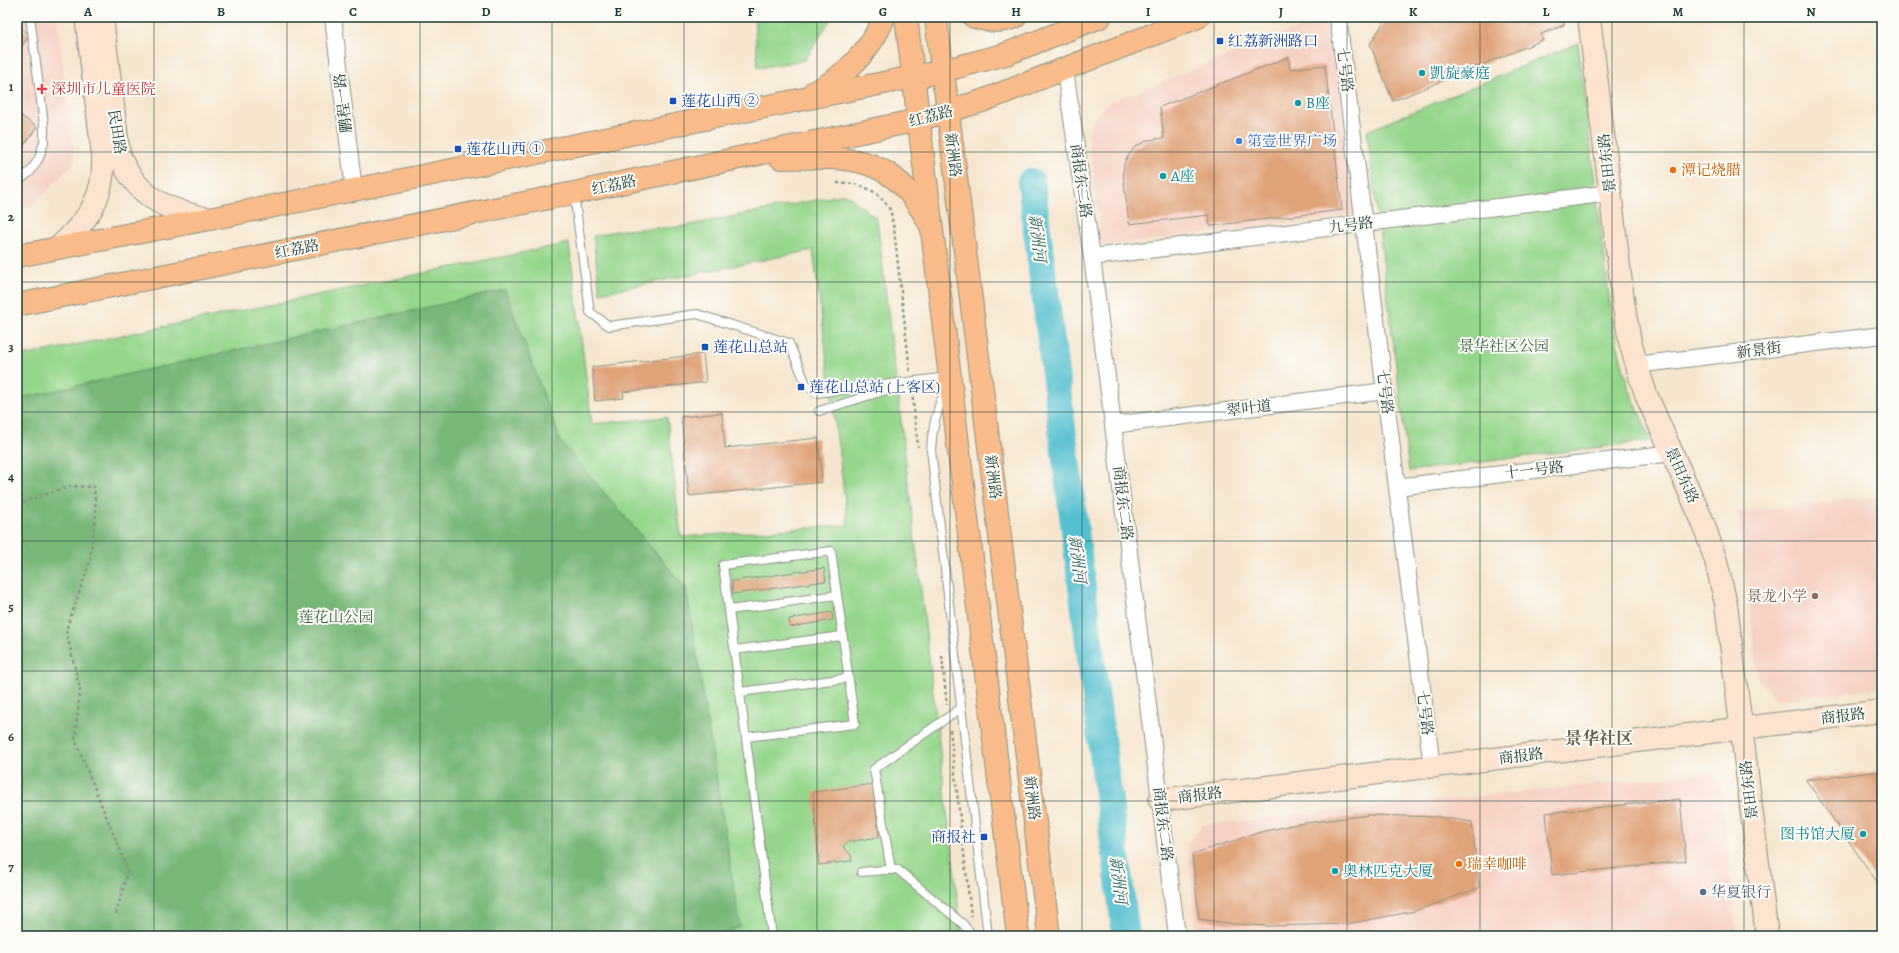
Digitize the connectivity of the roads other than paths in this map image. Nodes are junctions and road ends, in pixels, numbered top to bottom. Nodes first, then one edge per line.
1 (30, 17) edge
2 (86, 17) edge
3 (102, 17) edge
4 (333, 17) edge
5 (884, 17) edge
6 (906, 17) edge
7 (936, 17) edge
8 (974, 17) edge
9 (1015, 17) edge
10 (1100, 17) edge
11 (1198, 17) edge
12 (1338, 17) edge
13 (1589, 17) edge
14 (1065, 70) junction
15 (943, 71) junction
16 (913, 77) junction
17 (798, 100) junction
18 (948, 112) junction
19 (918, 120) junction
20 (738, 160) junction
21 (17, 182) edge
22 (354, 190) junction
23 (574, 193) junction
24 (1610, 193) junction
25 (209, 219) junction
26 (1364, 223) junction
27 (932, 227) junction
28 (59, 248) junction
29 (17, 256) edge
30 (1092, 257) junction
31 (17, 305) edge
32 (1882, 335) edge
33 (1636, 365) junction
34 (950, 377) junction
35 (911, 382) junction
36 (1385, 391) junction
37 (819, 411) dead end
38 (1113, 425) junction
39 (1672, 453) junction
40 (1397, 487) junction
41 (837, 595) junction
42 (729, 610) junction
43 (842, 636) junction
44 (734, 650) junction
45 (848, 678) junction
46 (740, 692) junction
47 (961, 708) junction
48 (1882, 711) edge
49 (1742, 729) junction
50 (746, 737) junction
51 (1432, 767) junction
52 (1160, 800) junction
53 (891, 870) junction
54 (861, 872) dead end
55 (772, 936) edge
56 (973, 936) edge
57 (988, 936) edge
58 (1018, 936) edge
59 (1050, 936) edge
60 (1177, 936) edge
61 (1767, 936) edge

1 - 21 lane
2 - 28 street, 民田路
3 - 25 street, 民田路
4 - 22 street, 鹏程一路
5 - 17 main road
6 - 16 main road, 新洲路
7 - 15 main road, 新洲路
8 - 9 main road
10 - 15 main road
11 - 14 main road, 红荔路
12 - 26 street, 七号路
13 - 24 street, 景田东路
14 - 18 main road, 红荔路
14 - 30 street, 商报东二路
15 - 16 main road
15 - 18 main road, 新洲路
16 - 17 main road
16 - 19 main road, 新洲路
17 - 22 main road
18 - 19 main road, 红荔路
18 - 59 main road, 新洲路
19 - 20 main road, 红荔路
19 - 27 main road, 新洲路
20 - 23 main road, 红荔路
20 - 27 main road
22 - 25 main road
23 - 31 main road, 红荔路
23 - 35 lane
24 - 26 street, 九号路
24 - 33 street, 景田东路
25 - 28 main road
26 - 30 street, 九号路
26 - 36 street, 七号路
27 - 34 main road, 新洲路
28 - 29 main road
30 - 38 street, 商报东二路
32 - 33 street, 新景街
33 - 39 street, 景田东路
34 - 35 lane
34 - 47 lane
34 - 58 main road, 新洲路
35 - 37 lane
36 - 38 street, 翠叶道
36 - 40 street, 七号路
38 - 52 street, 商报东二路
39 - 40 street, 十一号路
39 - 49 street, 景田东路
40 - 51 street, 七号路
41 - 42 lane
41 - 42 lane
41 - 43 lane
42 - 44 lane
43 - 44 lane
43 - 45 lane
44 - 46 lane
45 - 46 lane
45 - 50 lane
46 - 50 lane
47 - 53 lane
47 - 57 lane
48 - 49 street, 商报路
49 - 51 street, 商报路
49 - 61 street, 景田东路
50 - 55 lane
51 - 52 street, 商报路
52 - 60 street, 商报东二路
53 - 54 lane
53 - 56 lane

